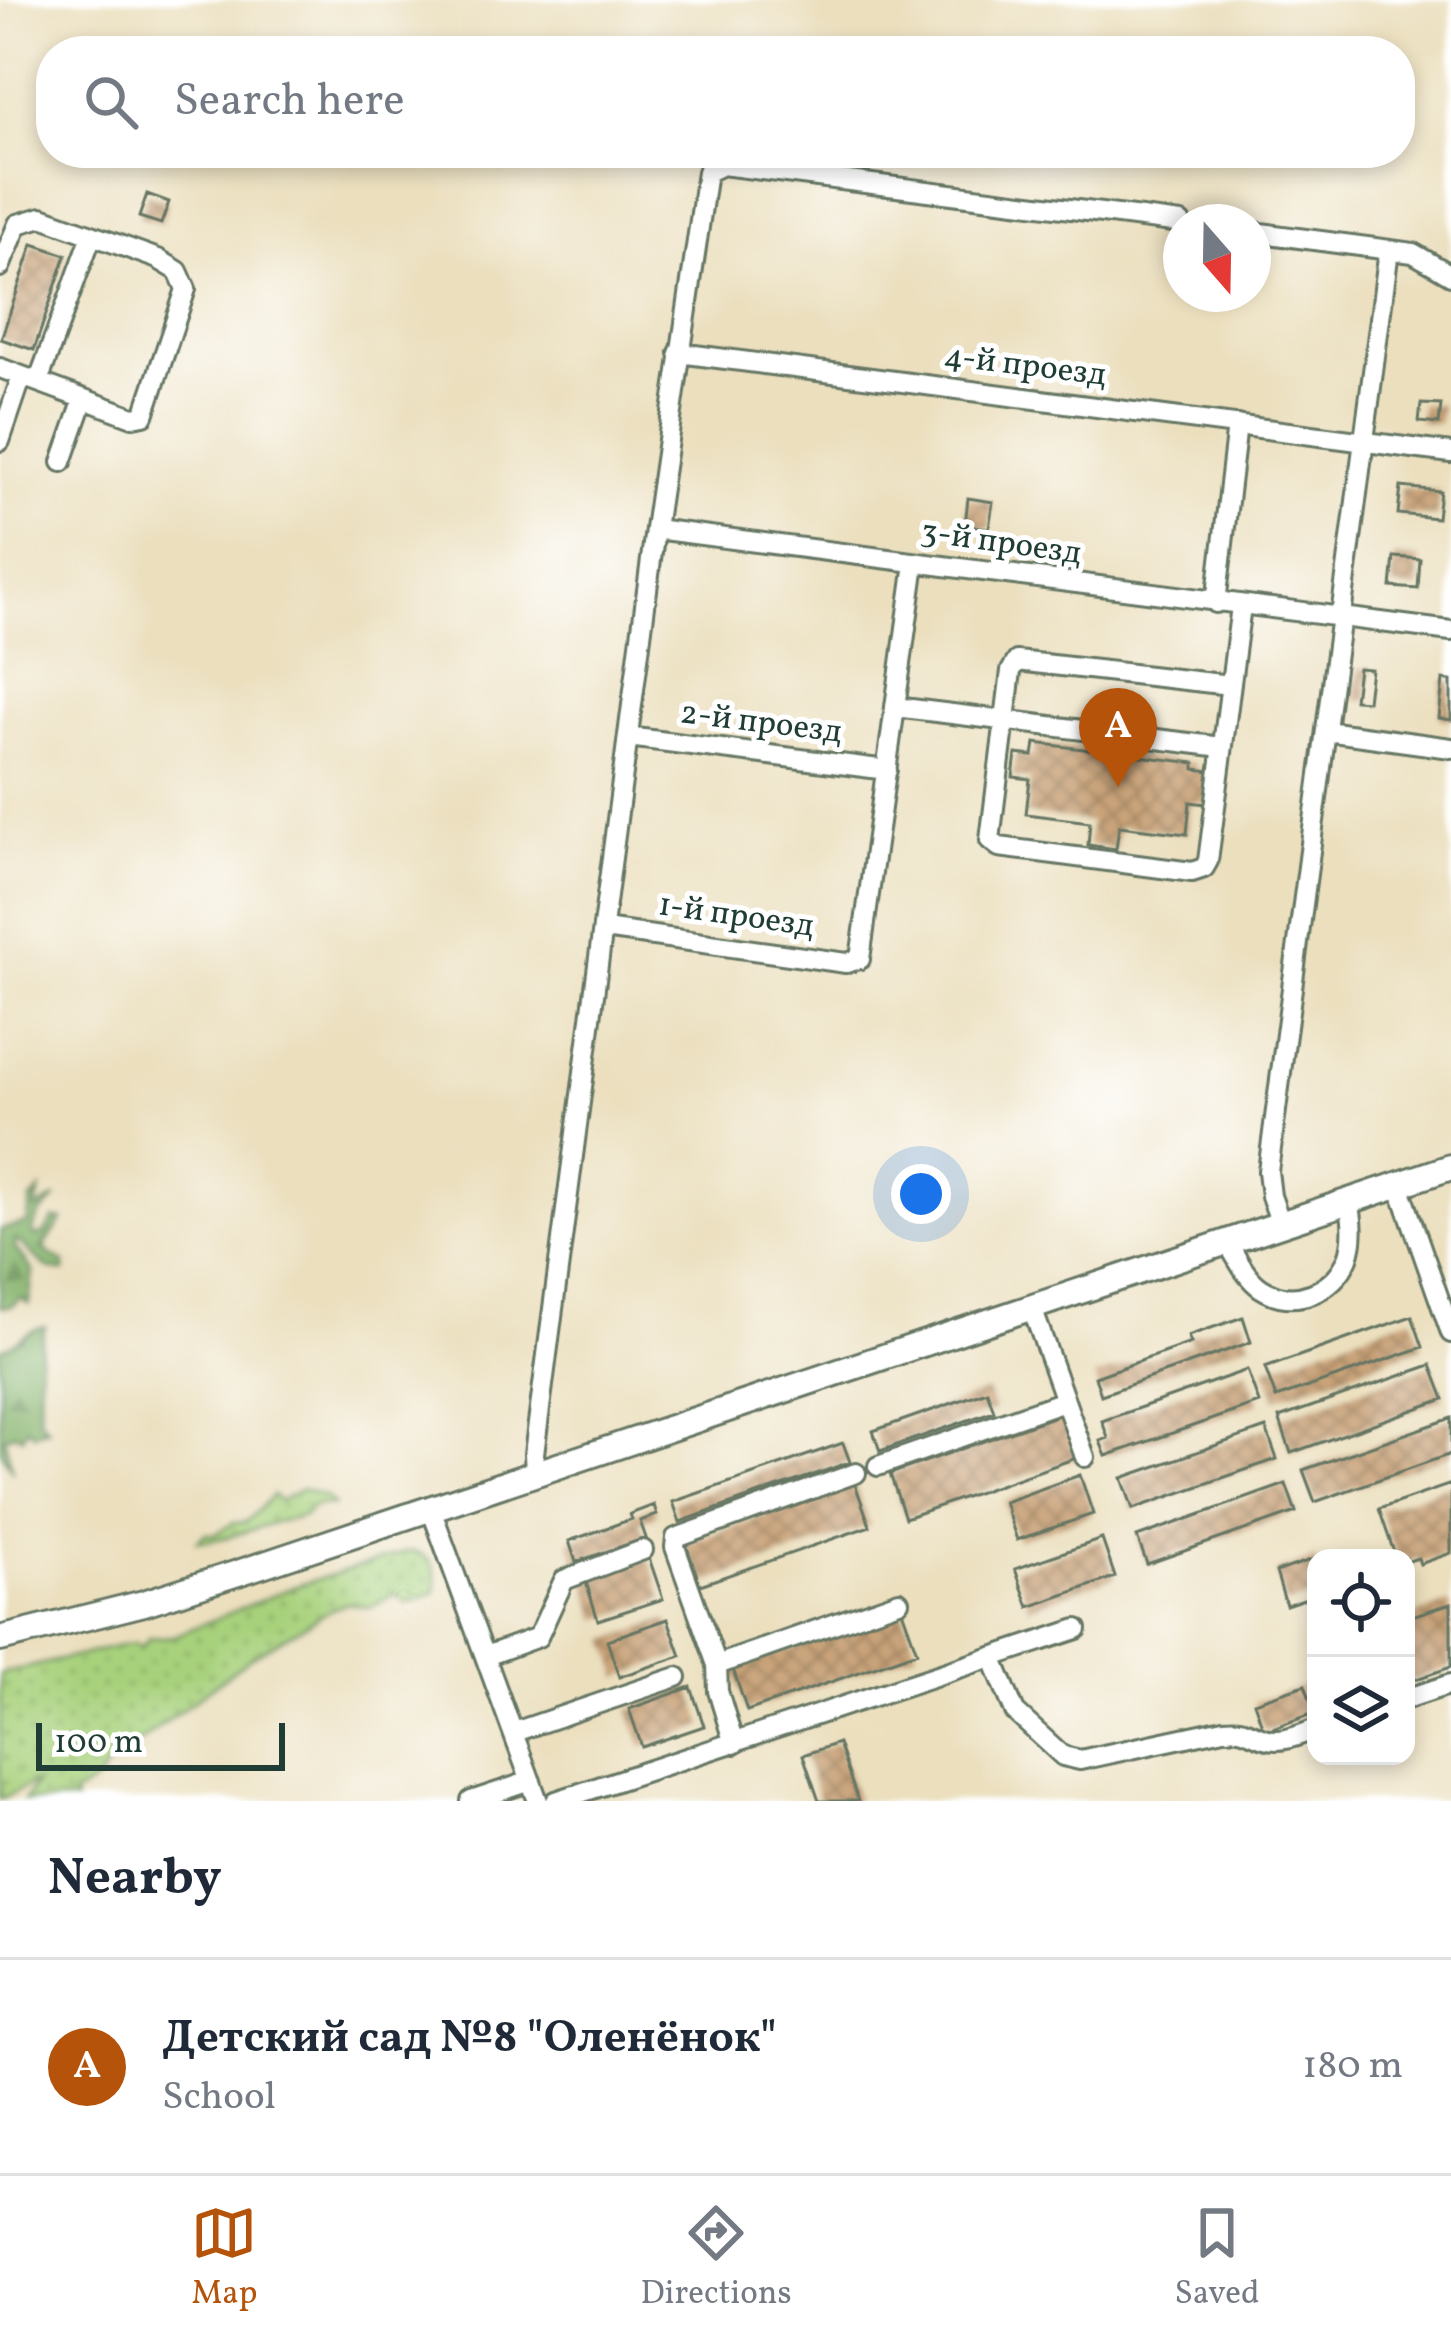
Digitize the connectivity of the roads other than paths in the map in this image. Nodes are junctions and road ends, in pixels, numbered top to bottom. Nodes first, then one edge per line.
1 (712, 168) edge
2 (730, 168) edge
3 (1163, 221) edge
4 (1271, 234) edge
5 (92, 235) junction
6 (1389, 250) junction
7 (0, 267) edge
8 (1451, 275) edge
9 (679, 353) junction
10 (0, 368) edge
11 (30, 379) junction
12 (84, 399) junction
13 (1237, 425) junction
14 (0, 442) edge
15 (1363, 442) junction
16 (1451, 453) edge
17 (62, 462) dead end
18 (655, 529) junction
19 (915, 563) junction
20 (1216, 603) junction
21 (1240, 605) junction
22 (1340, 619) junction
23 (1451, 631) edge
24 (1230, 685) junction
25 (896, 706) junction
26 (1004, 720) junction
27 (1326, 731) junction
28 (628, 737) junction
29 (1222, 747) junction
30 (1451, 748) edge
31 (887, 770) junction
32 (604, 929) junction
33 (1451, 1168) edge
34 (1399, 1185) junction
35 (1349, 1201) junction
36 (1281, 1224) junction
37 (1227, 1243) junction
38 (1032, 1308) junction
39 (1451, 1333) edge
40 (1064, 1401) junction
41 (1085, 1457) dead end
42 (878, 1466) dead end
43 (856, 1473) dead end
44 (535, 1474) junction
45 (431, 1509) junction
46 (644, 1550) dead end
47 (899, 1600) dead end
48 (1076, 1629) dead end
49 (0, 1639) edge
50 (486, 1656) junction
51 (992, 1657) junction
52 (717, 1665) junction
53 (676, 1677) dead end
54 (1451, 1684) edge
55 (1415, 1697) edge
56 (514, 1732) junction
57 (1307, 1733) edge
58 (734, 1744) junction
59 (531, 1781) junction
60 (471, 1801) edge
61 (538, 1801) edge
62 (556, 1801) edge

1 - 9 street
2 - 3 street
4 - 6 street
5 - 7 street
5 - 11 street
5 - 12 street
6 - 8 street
6 - 15 street
9 - 13 street, 4-й проезд
9 - 18 street
10 - 11 street
11 - 12 street
11 - 14 street
12 - 17 street
13 - 15 street, 4-й проезд
13 - 20 street
15 - 16 street, 4-й проезд
15 - 22 street
18 - 19 street, 3-й проезд
18 - 28 street
19 - 20 street, 3-й проезд
19 - 25 street
20 - 21 street, 3-й проезд
21 - 22 street, 3-й проезд
21 - 24 street
22 - 23 street, 3-й проезд
22 - 27 street
24 - 26 street
24 - 29 street
25 - 26 street
25 - 31 street
26 - 29 street
26 - 29 street
27 - 30 street
27 - 36 street
28 - 31 street, 2-й проезд
28 - 32 street
31 - 32 street, 1-й проезд
32 - 44 street
33 - 34 main road
34 - 35 main road
34 - 39 street
35 - 36 main road
35 - 37 street
36 - 37 main road
37 - 38 main road
38 - 40 street
38 - 44 main road
40 - 41 street
40 - 42 street
43 - 52 street
44 - 45 main road
45 - 49 main road
45 - 50 street
46 - 50 street
47 - 52 street
48 - 51 street
50 - 56 street
51 - 57 street
51 - 58 street
52 - 58 street
53 - 56 street
54 - 55 street
56 - 59 street
58 - 62 street
59 - 60 street
59 - 61 street

